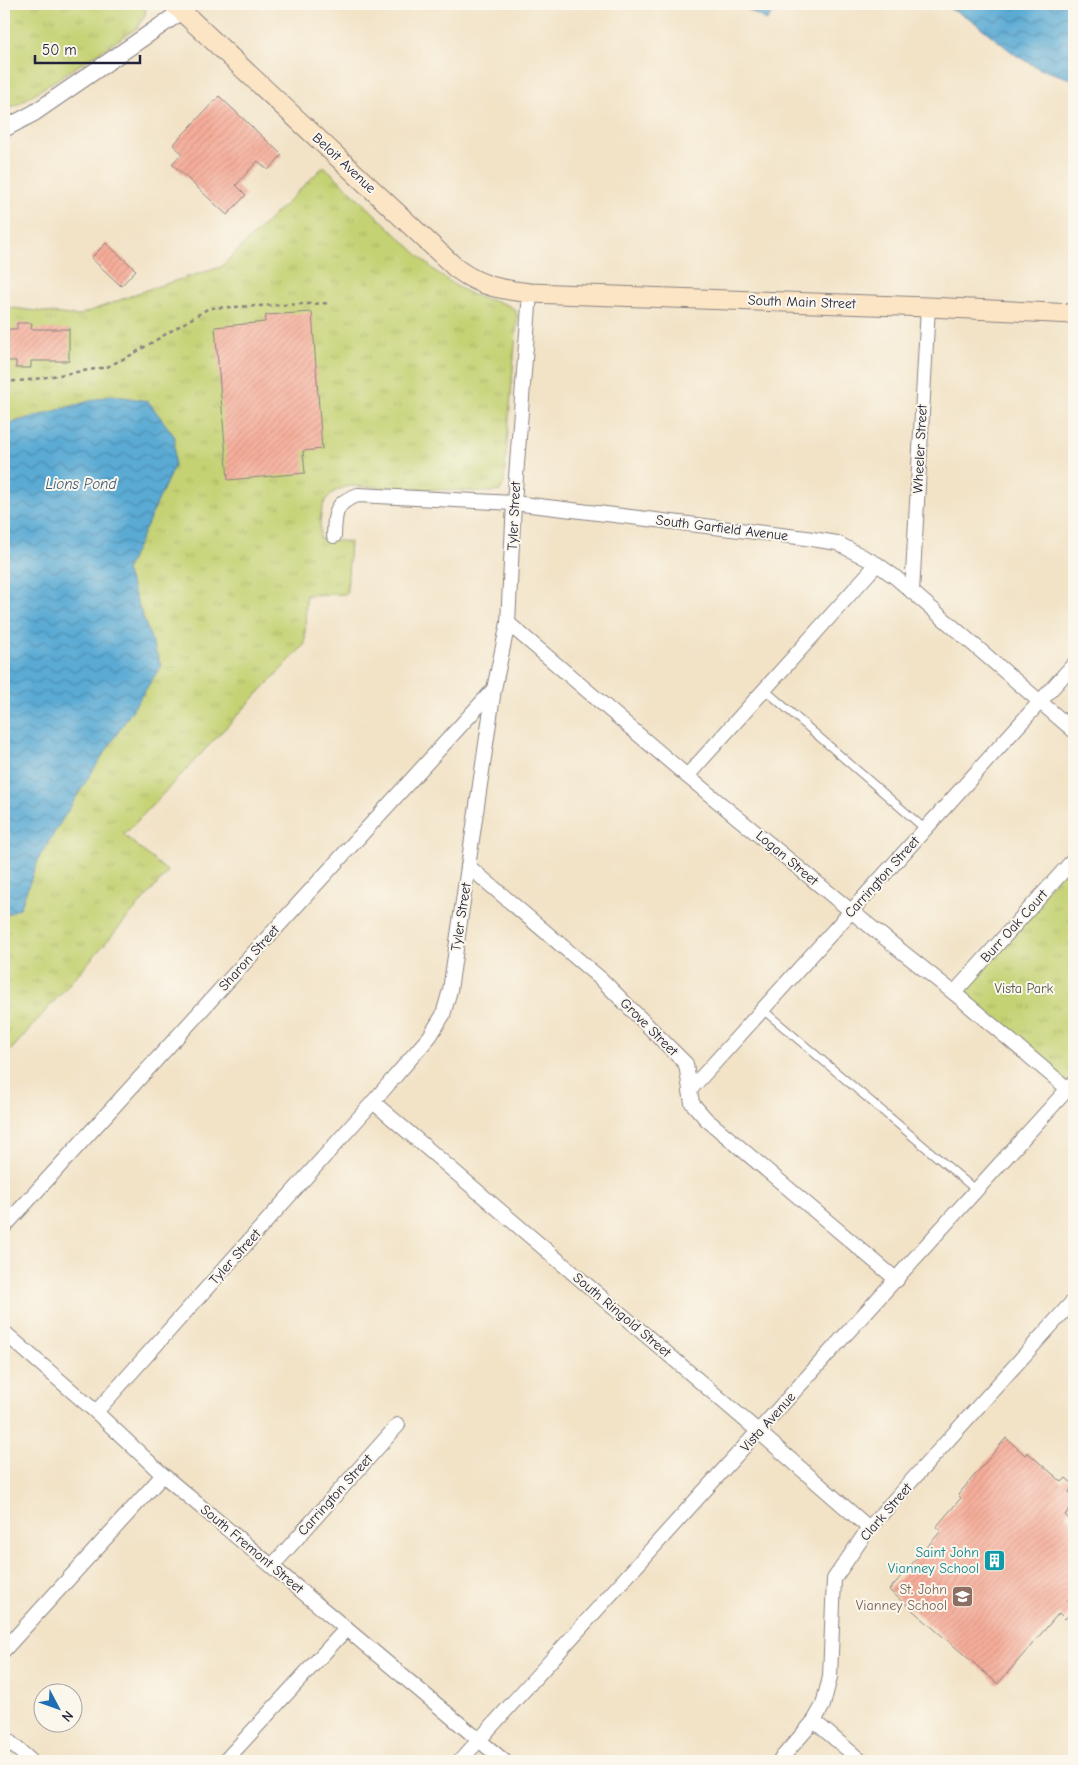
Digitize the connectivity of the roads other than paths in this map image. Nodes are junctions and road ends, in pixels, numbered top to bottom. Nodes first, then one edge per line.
1 (178, 8) edge
2 (4, 129) edge
3 (530, 293) junction
4 (928, 307) junction
5 (1074, 314) edge
6 (514, 503) junction
7 (334, 536) dead end
8 (877, 564) junction
9 (912, 592) junction
10 (508, 623) junction
11 (1074, 664) edge
12 (494, 689) junction
13 (764, 689) junction
14 (1041, 702) junction
15 (1074, 731) edge
16 (687, 776) junction
17 (925, 829) junction
18 (1074, 859) edge
19 (468, 866) junction
20 (851, 911) junction
21 (954, 993) junction
22 (762, 1009) junction
23 (1071, 1086) edge
24 (690, 1090) junction
25 (373, 1102) junction
26 (976, 1191) junction
27 (4, 1227) edge
28 (897, 1280) junction
29 (1074, 1300) edge
30 (4, 1332) edge
31 (96, 1412) junction
32 (398, 1425) dead end
33 (759, 1432) junction
34 (163, 1475) junction
35 (870, 1528) junction
36 (273, 1566) junction
37 (346, 1629) junction
38 (4, 1650) edge
39 (814, 1721) junction
40 (4, 1737) edge
41 (480, 1740) junction
42 (31, 1761) edge
43 (225, 1761) edge
44 (460, 1761) edge
45 (504, 1761) edge
46 (779, 1761) edge
47 (861, 1761) edge

1 - 2 street
1 - 3 main road, Beloit Avenue
3 - 4 main road, South Main Street
3 - 6 street, Tyler Street
4 - 5 main road, South Main Street
4 - 9 street, Wheeler Street
6 - 7 street, South Garfield Avenue
6 - 8 street, South Garfield Avenue
6 - 10 street, Tyler Street
8 - 9 street, South Garfield Avenue
8 - 13 street
9 - 14 street, South Garfield Avenue
10 - 12 street, Tyler Street
10 - 16 street, Logan Street
11 - 14 street, Carrington Street
12 - 19 street, Tyler Street
12 - 27 street, Sharon Street
13 - 16 street
13 - 17 lane
14 - 15 street, South Garfield Avenue
14 - 17 street, Carrington Street
16 - 20 street, Logan Street
17 - 20 street, Carrington Street
18 - 21 street, Burr Oak Court
19 - 24 street, Grove Street
19 - 25 street, Tyler Street
20 - 21 street, Logan Street
20 - 22 street, Carrington Street
21 - 23 street, Logan Street
22 - 24 street, Carrington Street
22 - 26 lane
23 - 26 street, Vista Avenue
24 - 28 street, Grove Street
25 - 31 street, Tyler Street
25 - 33 street, South Ringold Street
26 - 28 street, Vista Avenue
28 - 33 street, Vista Avenue
29 - 35 street, Clark Street
30 - 31 street, South Fremont Street
31 - 34 street, South Fremont Street
32 - 36 street, Carrington Street
33 - 35 street, South Ringold Street
33 - 41 street, Vista Avenue
34 - 36 street, South Fremont Street
34 - 38 street
35 - 39 street, Clark Street
36 - 37 street, South Fremont Street
37 - 41 street, South Fremont Street
37 - 43 street
39 - 46 street, Clark Street
39 - 47 street
40 - 42 street
41 - 44 street, Vista Avenue
41 - 45 street, South Fremont Street

